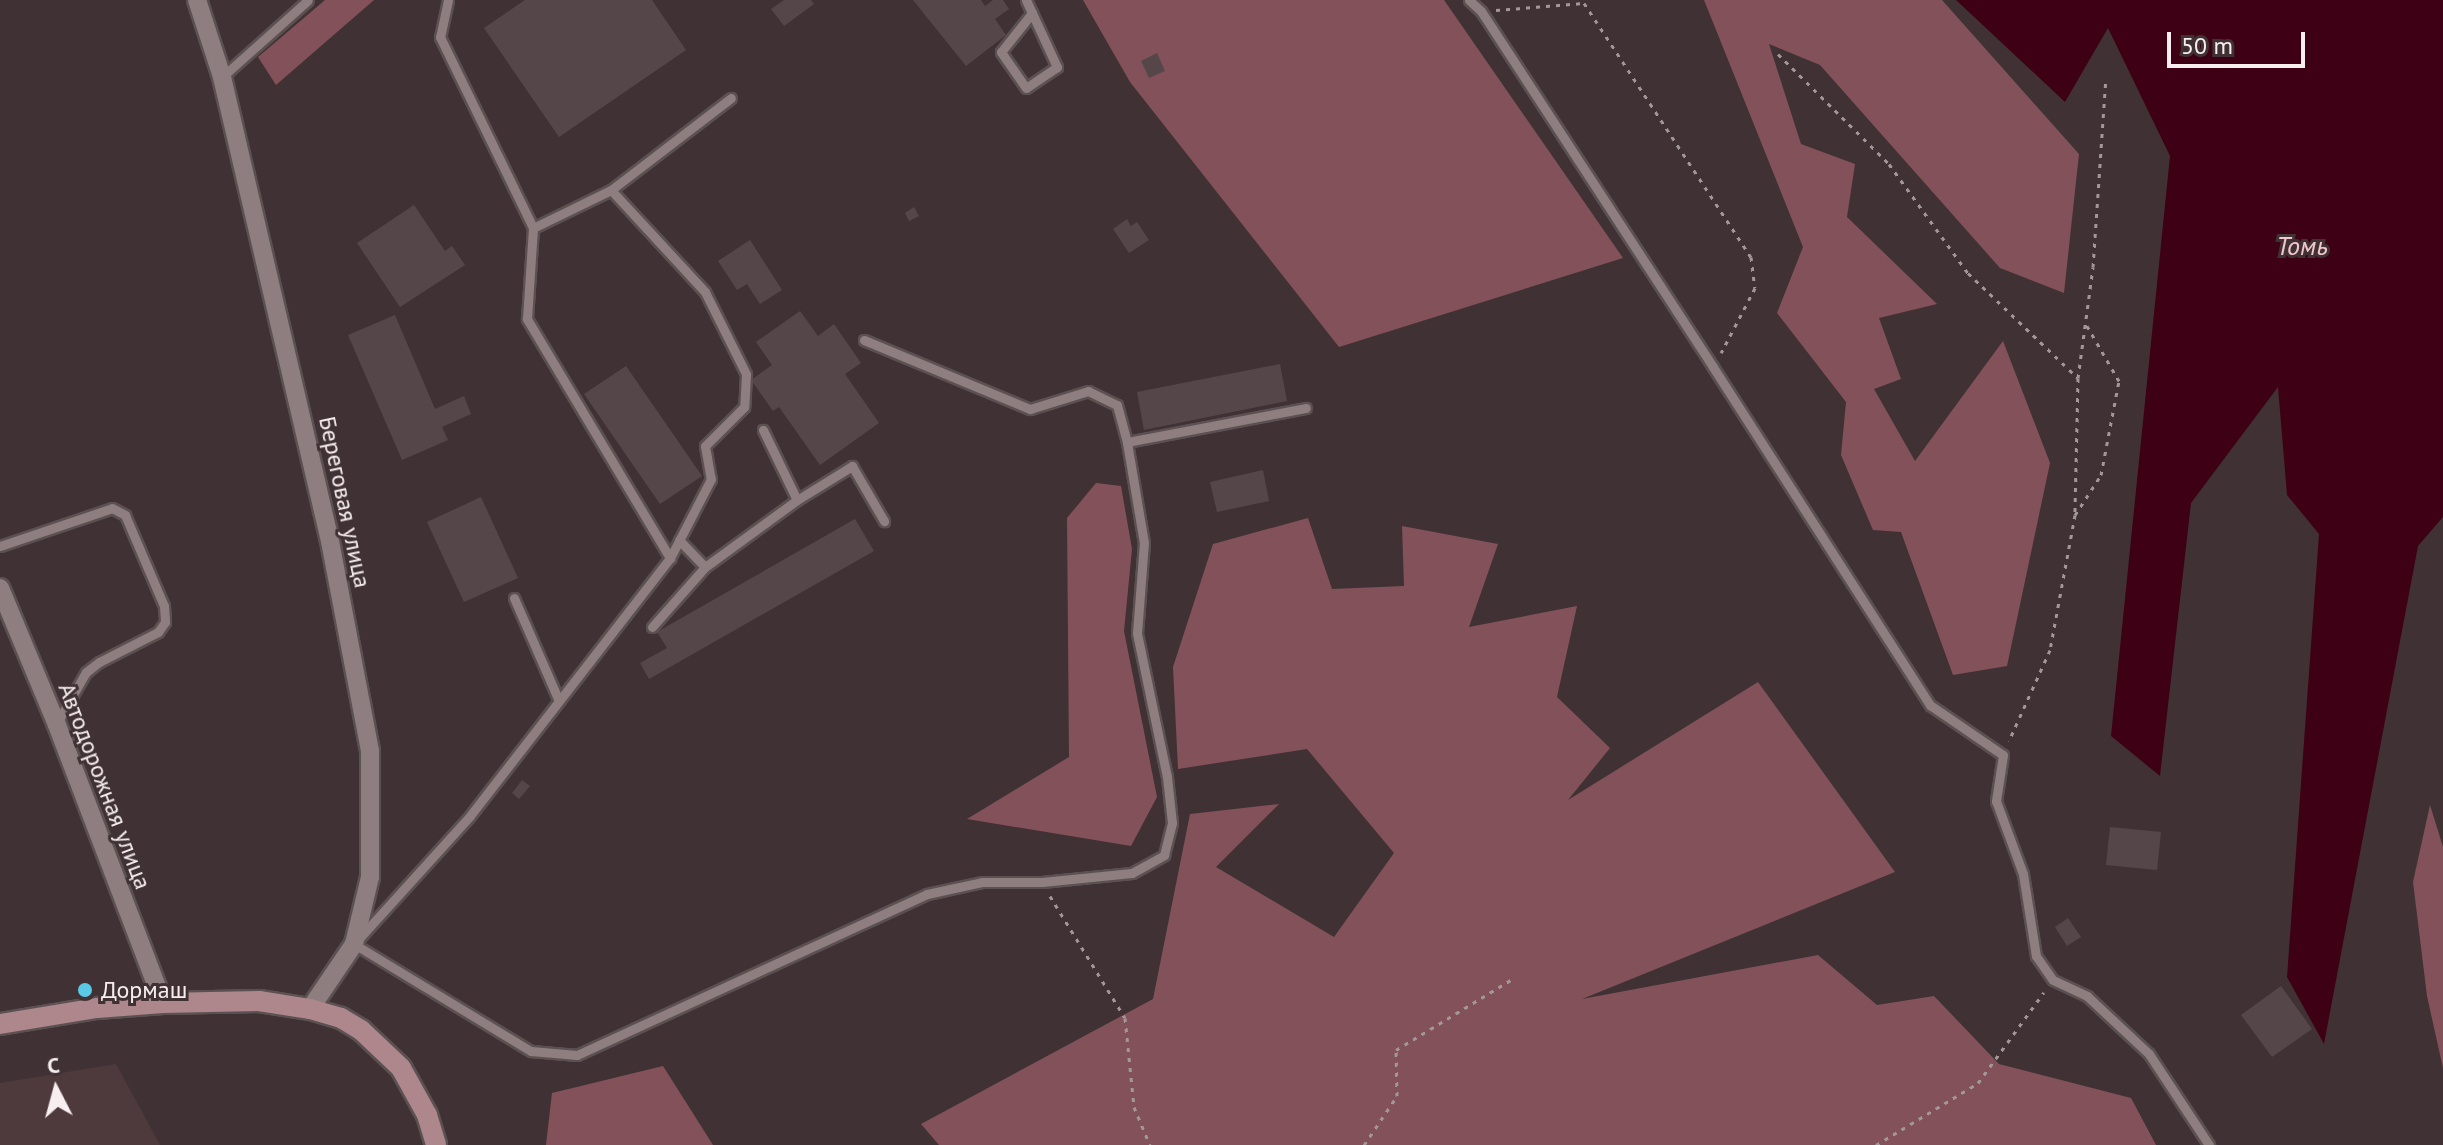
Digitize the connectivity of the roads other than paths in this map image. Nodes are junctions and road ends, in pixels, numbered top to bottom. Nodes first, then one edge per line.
1 (197, 0) edge
2 (308, 0) edge
3 (448, 0) edge
4 (1026, 0) edge
5 (1469, 0) edge
6 (1032, 13) junction
7 (222, 77) junction
8 (731, 98) dead end
9 (611, 190) junction
10 (533, 228) junction
11 (864, 340) dead end
12 (1306, 408) dead end
13 (763, 430) dead end
14 (1127, 442) junction
15 (797, 500) junction
16 (884, 521) dead end
17 (679, 540) junction
18 (0, 546) edge
19 (670, 558) junction
20 (705, 567) junction
21 (0, 588) edge
22 (514, 598) dead end
23 (652, 627) dead end
24 (559, 701) junction
25 (57, 725) junction
26 (354, 944) junction
27 (163, 1003) junction
28 (310, 1009) junction
29 (0, 1024) edge
30 (436, 1145) edge
31 (2209, 1145) edge

1 - 7 street, Береговая улица
2 - 7 lane
3 - 10 lane
4 - 6 lane
5 - 31 lane
6 - 6 lane
7 - 26 street, Береговая улица
8 - 9 lane
9 - 10 lane
9 - 17 lane
10 - 19 lane
11 - 14 lane
12 - 14 lane
13 - 15 lane
14 - 26 lane
15 - 16 lane
15 - 20 lane
17 - 19 lane
17 - 20 lane
18 - 25 lane
19 - 24 lane
20 - 23 lane
21 - 25 street, Автодорожная улица
22 - 24 lane
24 - 26 lane
25 - 27 street, Автодорожная улица
26 - 28 street, Береговая улица
27 - 28 main road
27 - 29 main road
28 - 30 main road

